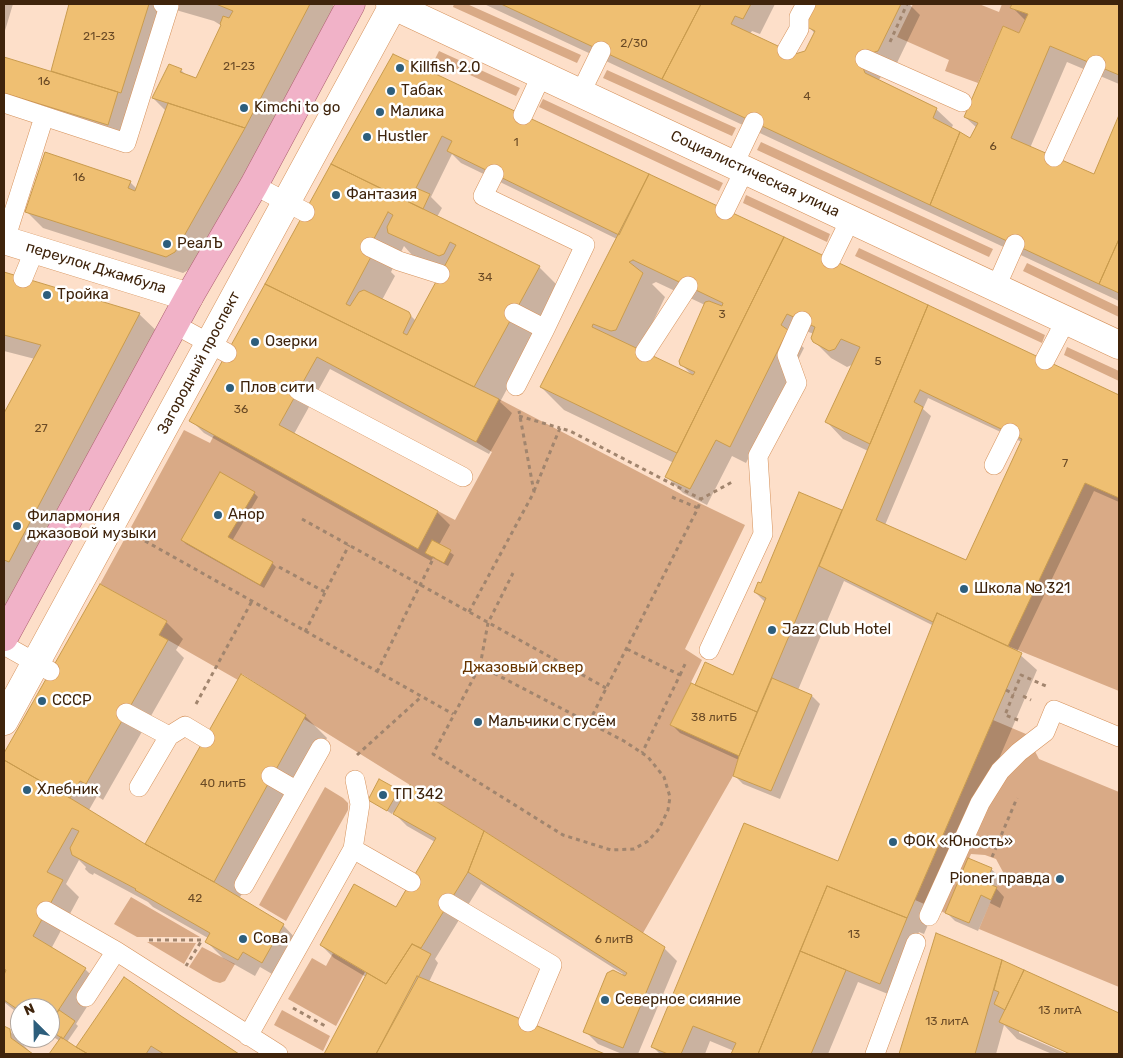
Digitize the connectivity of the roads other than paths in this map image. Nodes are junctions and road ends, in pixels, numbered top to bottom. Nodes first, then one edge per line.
1 (163, 4) edge
2 (351, 4) edge
3 (392, 4) edge
4 (806, 4) edge
5 (787, 50) dead end
6 (601, 51) dead end
7 (872, 62) road end
8 (1096, 65) dead end
9 (542, 74) junction
10 (581, 92) junction
11 (962, 102) dead end
12 (4, 103) edge
13 (522, 115) dead end
14 (44, 117) junction
15 (754, 122) dead end
16 (1054, 157) dead end
17 (740, 167) junction
18 (494, 174) dead end
19 (254, 185) junction
20 (296, 207) junction
21 (726, 210) dead end
22 (851, 218) junction
23 (4, 240) edge
24 (1015, 244) dead end
25 (370, 247) dead end
26 (35, 249) junction
27 (831, 259) dead end
28 (440, 274) dead end
29 (23, 278) dead end
30 (688, 286) dead end
31 (996, 287) junction
32 (188, 297) junction
33 (514, 313) dead end
34 (1066, 320) junction
35 (802, 321) dead end
36 (174, 324) junction
37 (544, 329) junction
38 (1119, 345) edge
39 (218, 348) junction
40 (645, 352) dead end
41 (1045, 360) dead end
42 (516, 386) dead end
43 (298, 390) dead end
44 (1010, 432) dead end
45 (994, 465) dead end
46 (463, 477) dead end
47 (4, 637) edge
48 (4, 645) edge
49 (709, 650) dead end
50 (43, 667) junction
51 (126, 713) dead end
52 (4, 721) edge
53 (169, 736) junction
54 (1119, 737) edge
55 (205, 738) dead end
56 (322, 748) dead end
57 (271, 776) dead end
58 (355, 780) dead end
59 (139, 787) dead end
60 (297, 791) junction
61 (353, 849) junction
62 (411, 882) dead end
63 (244, 885) dead end
64 (448, 903) dead end
65 (46, 911) dead end
66 (930, 916) dead end
67 (916, 943) dead end
68 (116, 951) junction
69 (86, 997) dead end
70 (528, 1022) dead end
71 (248, 1036) junction
72 (278, 1054) edge
73 (875, 1054) edge

1 - 14 lane
2 - 19 main road
3 - 9 street, Социалистическая улица
3 - 20 street, Загородный проспект
4 - 5 lane
6 - 10 lane
7 - 11 lane
8 - 16 lane
9 - 10 street, Социалистическая улица
9 - 13 lane
10 - 17 street, Социалистическая улица
12 - 14 lane
14 - 23 lane
15 - 17 lane
17 - 21 lane
17 - 22 street, Социалистическая улица
18 - 37 lane
19 - 20 lane
19 - 32 main road
20 - 39 street, Загородный проспект
22 - 27 lane
22 - 31 street, Социалистическая улица
23 - 26 street, переулок Джамбула
24 - 31 lane
25 - 28 lane
26 - 29 lane
26 - 32 street, переулок Джамбула
30 - 40 lane
31 - 34 street, Социалистическая улица
32 - 36 main road
33 - 37 lane
34 - 38 street, Социалистическая улица
34 - 41 lane
35 - 49 lane
36 - 39 lane
36 - 47 main road
37 - 42 lane
39 - 50 street, Загородный проспект
43 - 46 lane
44 - 45 lane
48 - 50 lane
50 - 52 street, Загородный проспект
51 - 53 lane
53 - 55 lane
53 - 59 lane
54 - 66 lane
56 - 60 lane
57 - 60 lane
58 - 61 lane
60 - 63 lane
61 - 62 lane
61 - 71 lane
64 - 70 lane
65 - 68 lane
67 - 73 lane
68 - 69 lane
68 - 71 lane
71 - 72 lane

